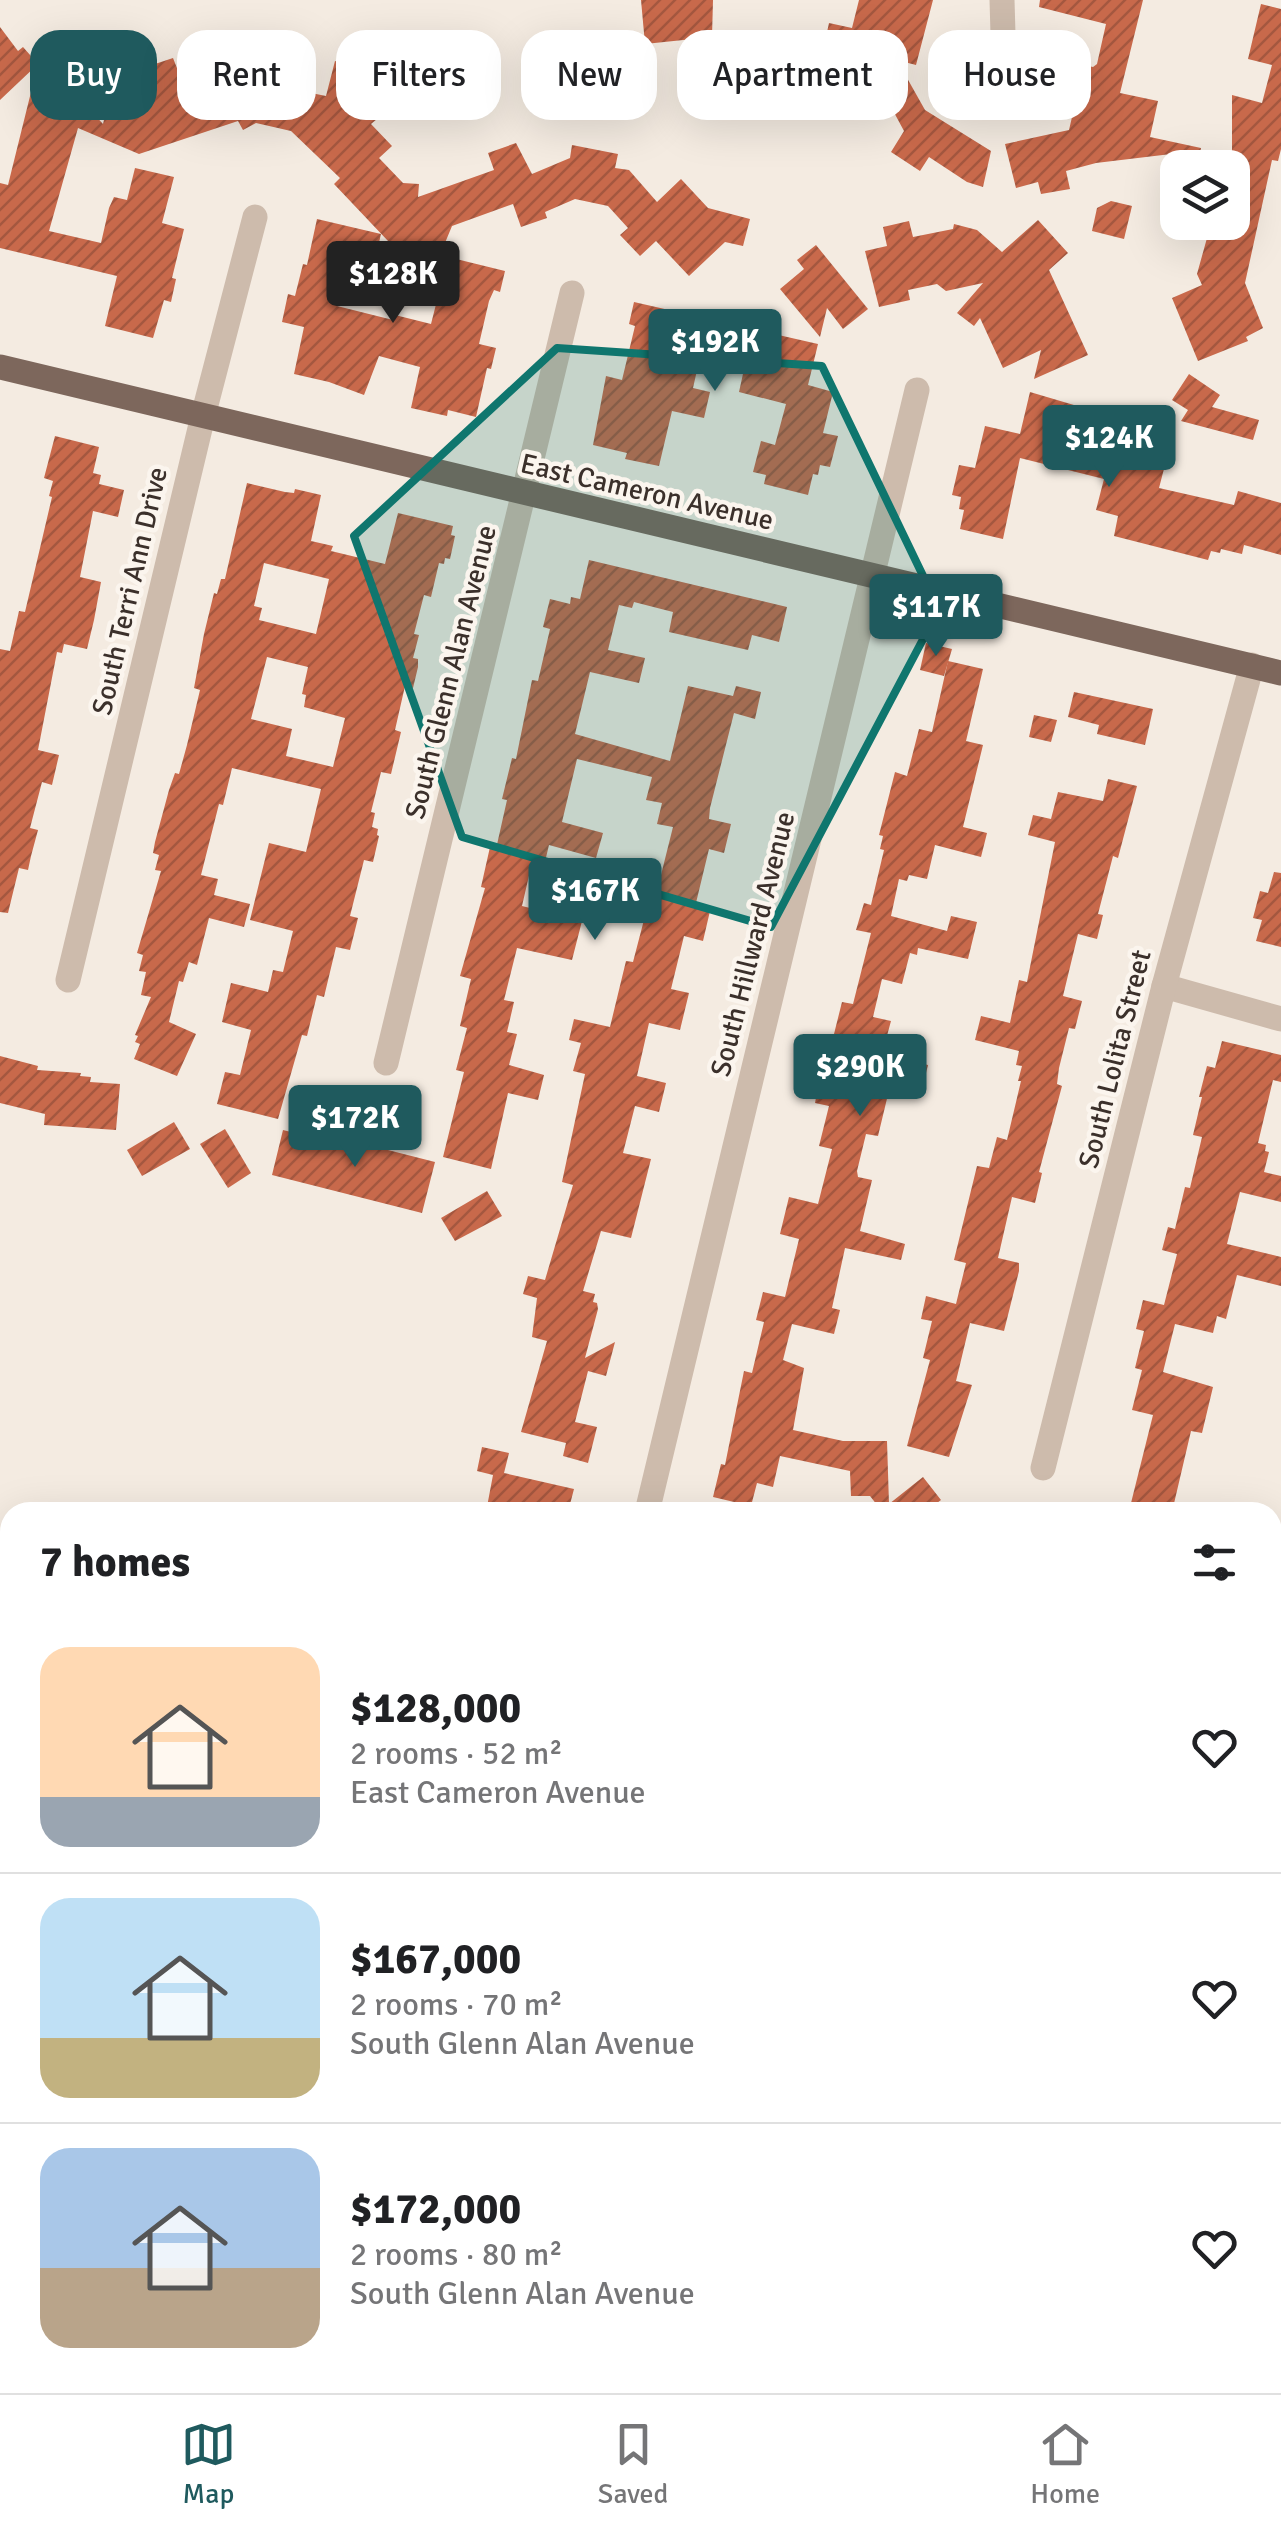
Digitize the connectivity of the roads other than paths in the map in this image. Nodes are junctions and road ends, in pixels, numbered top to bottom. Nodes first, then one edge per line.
1 (1002, 0) edge
2 (1003, 30) edge
3 (255, 217) dead end
4 (572, 294) dead end
5 (0, 368) edge
6 (917, 390) dead end
7 (203, 416) junction
8 (526, 494) junction
9 (873, 576) junction
10 (1252, 665) junction
11 (1281, 673) edge
12 (68, 980) dead end
13 (1164, 986) junction
14 (1281, 1019) edge
15 (386, 1063) dead end
16 (1043, 1468) dead end
17 (649, 1502) edge

1 - 2 street
3 - 7 street, South Terri Ann Drive
4 - 8 street, South Glenn Alan Avenue
5 - 7 main road, East Cameron Avenue
6 - 9 street, South Hillward Avenue
7 - 8 main road, East Cameron Avenue
7 - 12 street, South Terri Ann Drive
8 - 9 main road, East Cameron Avenue
8 - 15 street, South Glenn Alan Avenue
9 - 10 main road, East Cameron Avenue
9 - 17 street, South Hillward Avenue
10 - 11 main road, East Cameron Avenue
10 - 13 street, South Lolita Street
13 - 14 street
13 - 16 street, South Lolita Street

